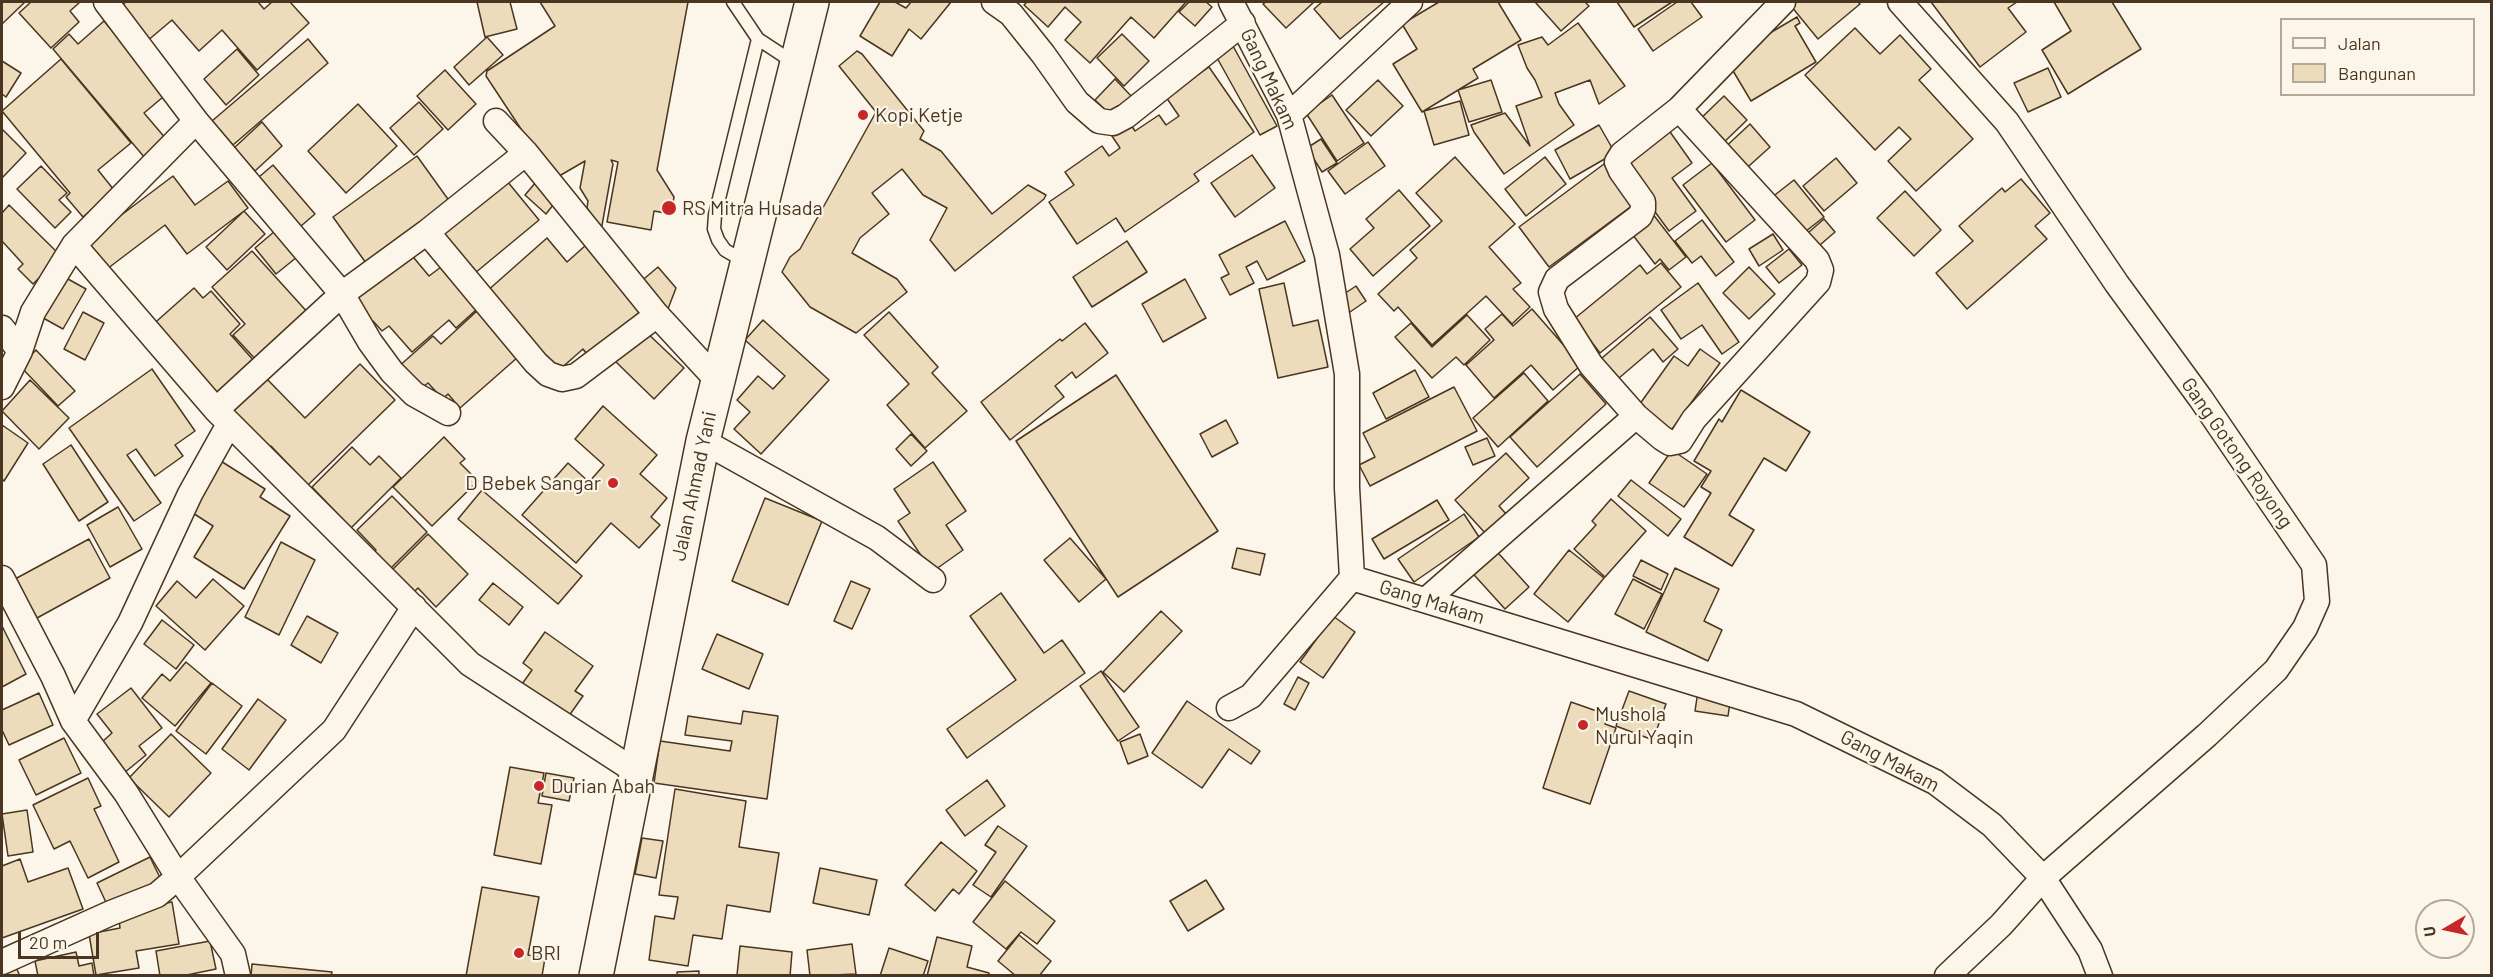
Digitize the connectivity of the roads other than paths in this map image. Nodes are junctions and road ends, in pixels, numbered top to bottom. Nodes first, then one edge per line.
1 (106, 2) edge
2 (733, 2) edge
3 (812, 2) edge
4 (994, 2) edge
5 (1231, 2) edge
6 (1410, 2) edge
7 (1783, 2) edge
8 (1900, 2) edge
9 (1243, 23) junction
10 (758, 39) junction
11 (797, 65) junction
12 (1679, 109) junction
13 (1289, 115) junction
14 (196, 121) junction
15 (496, 121) dead end
16 (526, 153) junction
17 (427, 232) junction
18 (74, 245) junction
19 (747, 263) junction
20 (342, 294) junction
21 (657, 315) junction
22 (2, 328) edge
23 (20, 351) junction
24 (718, 381) junction
25 (2, 387) edge
26 (448, 413) dead end
27 (1636, 416) junction
28 (223, 417) junction
29 (703, 441) junction
30 (2, 578) edge
31 (1352, 578) junction
32 (933, 580) dead end
33 (1426, 600) junction
34 (414, 607) junction
35 (1229, 708) dead end
36 (73, 721) junction
37 (635, 771) junction
38 (178, 877) junction
39 (2043, 878) junction
40 (2, 962) edge
41 (238, 975) edge
42 (596, 975) edge
43 (1947, 975) edge
44 (2100, 975) edge

1 - 14 street
2 - 10 lane
3 - 11 highway, Jalan Ahmad Yani
4 - 9 street
5 - 9 street, Gang Makam
6 - 13 street
7 - 12 street
8 - 39 street, Gang Gotong Royong
9 - 13 street, Gang Makam
10 - 11 lane
10 - 19 lane
11 - 19 highway, Jalan Ahmad Yani
12 - 27 street
12 - 27 street
13 - 31 street, Gang Makam
14 - 18 street
14 - 20 street
15 - 16 street
16 - 17 street
16 - 21 street
17 - 20 street
17 - 21 street
18 - 23 street
18 - 28 street
19 - 24 highway, Jalan Ahmad Yani
20 - 26 street
20 - 28 street
21 - 24 street
22 - 23 street
23 - 25 street
24 - 29 highway, Jalan Ahmad Yani
27 - 33 street
28 - 34 street
28 - 36 street
29 - 32 street
29 - 37 highway, Jalan Ahmad Yani
30 - 36 street
31 - 33 street, Gang Makam
31 - 35 street
33 - 39 street, Gang Makam
34 - 37 street
34 - 38 street
36 - 38 street
37 - 42 highway, Jalan Ahmad Yani
38 - 40 street
38 - 41 street
39 - 43 street, Gang Gotong Royong
39 - 44 street, Gang Makam

